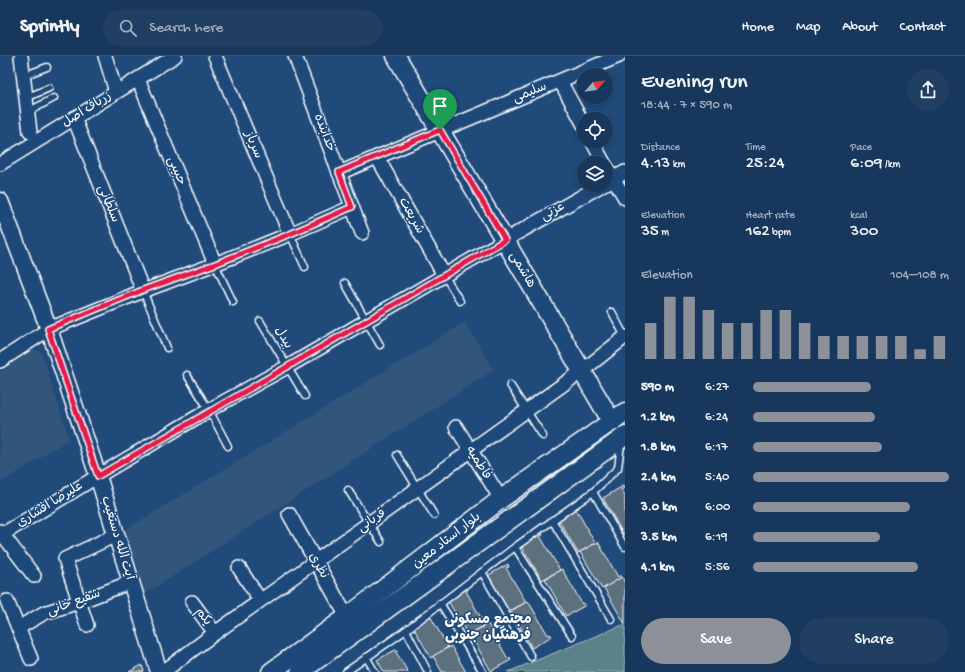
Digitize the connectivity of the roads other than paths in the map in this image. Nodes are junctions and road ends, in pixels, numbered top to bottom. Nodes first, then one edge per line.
1 (20, 56) edge
2 (105, 56) edge
3 (215, 56) edge
4 (295, 56) edge
5 (396, 56) edge
6 (619, 56) edge
7 (169, 58) edge
8 (47, 67) dead end
9 (23, 76) junction
10 (138, 79) junction
11 (560, 81) junction
12 (49, 88) dead end
13 (116, 92) junction
14 (26, 98) junction
15 (54, 98) dead end
16 (28, 112) junction
17 (577, 112) edge
18 (74, 118) junction
19 (440, 130) junction
20 (30, 132) dead end
21 (377, 157) junction
22 (0, 164) edge
23 (339, 172) junction
24 (625, 172) edge
25 (613, 179) edge
26 (613, 187) edge
27 (589, 192) edge
28 (625, 198) edge
29 (0, 201) edge
30 (352, 207) junction
31 (362, 233) dead end
32 (290, 234) junction
33 (505, 240) junction
34 (215, 264) junction
35 (305, 267) dead end
36 (444, 275) junction
37 (345, 283) dead end
38 (143, 290) junction
39 (460, 301) dead end
40 (233, 302) dead end
41 (612, 312) dead end
42 (260, 320) dead end
43 (366, 321) junction
44 (48, 329) junction
45 (625, 337) edge
46 (380, 346) dead end
47 (167, 348) dead end
48 (0, 361) edge
49 (287, 367) junction
50 (582, 371) junction
51 (187, 375) dead end
52 (510, 385) dead end
53 (305, 396) dead end
54 (209, 410) junction
55 (526, 411) junction
56 (618, 417) edge
57 (456, 427) dead end
58 (543, 436) dead end
59 (624, 439) edge
60 (228, 446) dead end
61 (470, 451) junction
62 (397, 455) dead end
63 (98, 476) junction
64 (417, 488) junction
65 (348, 490) dead end
66 (593, 492) junction
67 (501, 499) junction
68 (289, 514) dead end
69 (434, 515) dead end
70 (552, 520) junction
71 (369, 522) junction
72 (2, 532) edge
73 (116, 535) junction
74 (381, 542) dead end
75 (625, 546) edge
76 (515, 547) junction
77 (314, 561) junction
78 (239, 568) dead end
79 (482, 572) junction
80 (34, 576) dead end
81 (131, 582) junction
82 (260, 600) junction
83 (7, 601) dead end
84 (79, 602) junction
85 (192, 602) dead end
86 (440, 603) junction
87 (347, 617) junction
88 (611, 620) dead end
89 (87, 625) dead end
90 (18, 628) junction
91 (406, 630) junction
92 (215, 633) junction
93 (572, 636) dead end
94 (366, 657) junction
95 (531, 657) dead end
96 (31, 659) dead end
97 (159, 672) edge
98 (163, 672) edge
99 (271, 672) edge
100 (300, 672) edge
101 (346, 672) edge
102 (375, 672) edge
103 (428, 672) edge
104 (483, 672) edge

1 - 9 street
2 - 13 street
3 - 32 street, سرباز
4 - 23 street, خدابنده
5 - 19 main road, هاشمی
6 - 11 street, سلیمی
7 - 10 street, زرباف اصل
8 - 9 lane
9 - 14 street
10 - 13 street, زرباف اصل
10 - 34 street, حبیبی
11 - 17 street
11 - 19 street, سلیمی
12 - 14 lane
13 - 18 street, زرباف اصل
14 - 16 street
15 - 16 lane
16 - 20 street
18 - 22 street, زرباف اصل
18 - 38 street, سلطانی
19 - 21 street, سلیمی
19 - 33 main road, هاشمی
21 - 23 street, سلیمی
21 - 36 street, شریعت
23 - 30 street, خدابنده
24 - 25 street, عزتی
26 - 28 street
27 - 33 street, عزتی
29 - 44 street, آیت الله دستغیب
30 - 31 street, خدابنده
30 - 32 street
32 - 34 street
32 - 35 lane
33 - 36 street, عزتی
33 - 50 main road, هاشمی
34 - 38 street
34 - 40 lane
36 - 39 lane
36 - 43 street, عزتی
37 - 43 lane
38 - 44 street
38 - 47 lane
41 - 45 lane
42 - 49 lane, بیدل
43 - 46 lane
43 - 49 street, عزتی
44 - 48 street
44 - 63 street, آیت الله دستغیب
45 - 50 street, قربانی
49 - 53 lane, بیدل
49 - 54 street, علیرضا افشاری
50 - 55 street, قربانی
50 - 56 main road, هاشمی
51 - 54 lane
52 - 55 lane
54 - 60 lane
54 - 63 street, علیرضا افشاری
55 - 58 lane
55 - 61 street, قربانی
56 - 67 main road, بلوار استاد معین
57 - 61 street, فاطمیه
59 - 66 lane
59 - 100 main road, بلوار استاد معین
61 - 64 street, قربانی
61 - 67 street, فاطمیه
62 - 64 lane
63 - 72 street, علیرضا افشاری
63 - 73 street, آیت الله دستغیب
64 - 69 lane
64 - 71 street, قربانی
65 - 71 lane
66 - 70 lane
66 - 75 lane
67 - 87 main road, بلوار استاد معین
68 - 77 street, نظری
70 - 76 lane
70 - 88 lane
71 - 74 lane
71 - 77 street, قربانی
72 - 80 street, علیرضا افشاری
73 - 81 street, آیت الله دستغیب
73 - 84 street
76 - 79 lane
76 - 93 lane
77 - 82 street, قربانی
77 - 87 street, نظری
78 - 82 street
79 - 86 lane
79 - 95 lane
81 - 84 street, شفیع خانی
81 - 97 street, آیت الله دستغیب
82 - 92 street, قربانی
83 - 90 street
84 - 89 street
84 - 90 street, شفیع خانی
85 - 92 street, یکم
86 - 91 lane
86 - 104 lane
87 - 99 main road, بلوار استاد معین
90 - 96 street
91 - 94 lane
91 - 103 lane
92 - 98 street, قربانی
94 - 101 lane
94 - 102 lane

